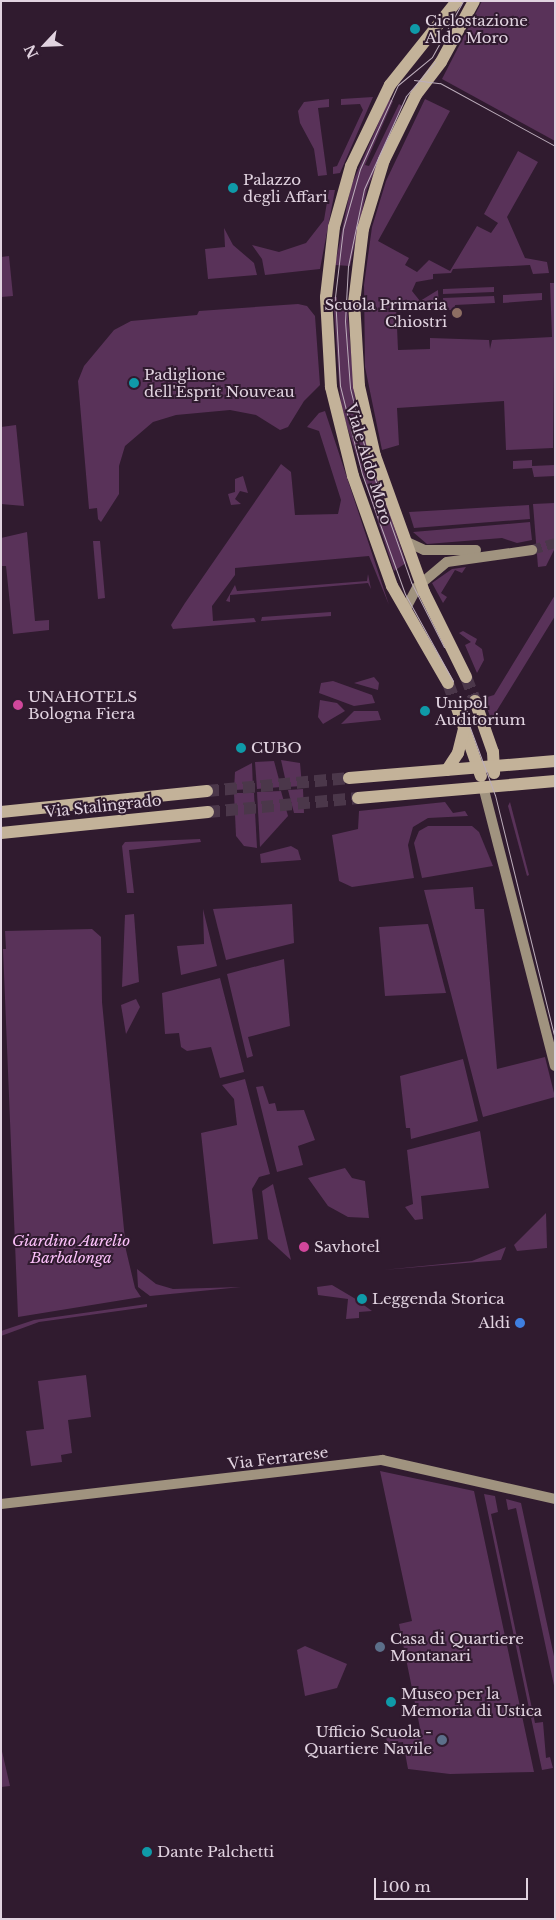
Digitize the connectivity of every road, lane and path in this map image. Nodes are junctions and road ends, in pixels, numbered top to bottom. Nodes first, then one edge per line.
1 (457, 1) edge
2 (474, 1) edge
3 (405, 541) junction
4 (532, 550) tunnel mouth
5 (506, 553) junction
6 (420, 584) junction
7 (405, 610) junction
8 (466, 677) tunnel mouth
9 (448, 683) tunnel mouth
10 (475, 702) tunnel mouth
11 (457, 708) tunnel mouth
12 (464, 727) junction
13 (555, 761) edge
14 (496, 767) junction
15 (479, 768) junction
16 (447, 770) junction
17 (349, 778) tunnel mouth
18 (555, 781) edge
19 (483, 786) junction
20 (207, 791) tunnel mouth
21 (358, 798) tunnel mouth
22 (1, 812) edge
23 (208, 812) tunnel mouth
24 (1, 833) edge
25 (555, 1066) edge
26 (555, 1499) edge
27 (1, 1504) edge

1 - 7 main road, Viale Aldo Moro
2 - 3 main road, Viale Aldo Moro
3 - 5 main road
3 - 6 main road, Viale Aldo Moro
4 - 5 main road
5 - 6 main road
6 - 7 main road
6 - 8 main road, Viale Aldo Moro
7 - 9 main road, Viale Aldo Moro
10 - 14 main road
11 - 12 main road
12 - 15 main road
12 - 16 main road
13 - 14 main road
14 - 15 main road
14 - 19 main road
15 - 16 main road
15 - 19 main road
16 - 17 main road
18 - 19 main road
19 - 21 main road
19 - 25 main road
20 - 22 main road, Via Stalingrado
23 - 24 main road, Via Stalingrado
26 - 27 main road, Via Ferrarese

